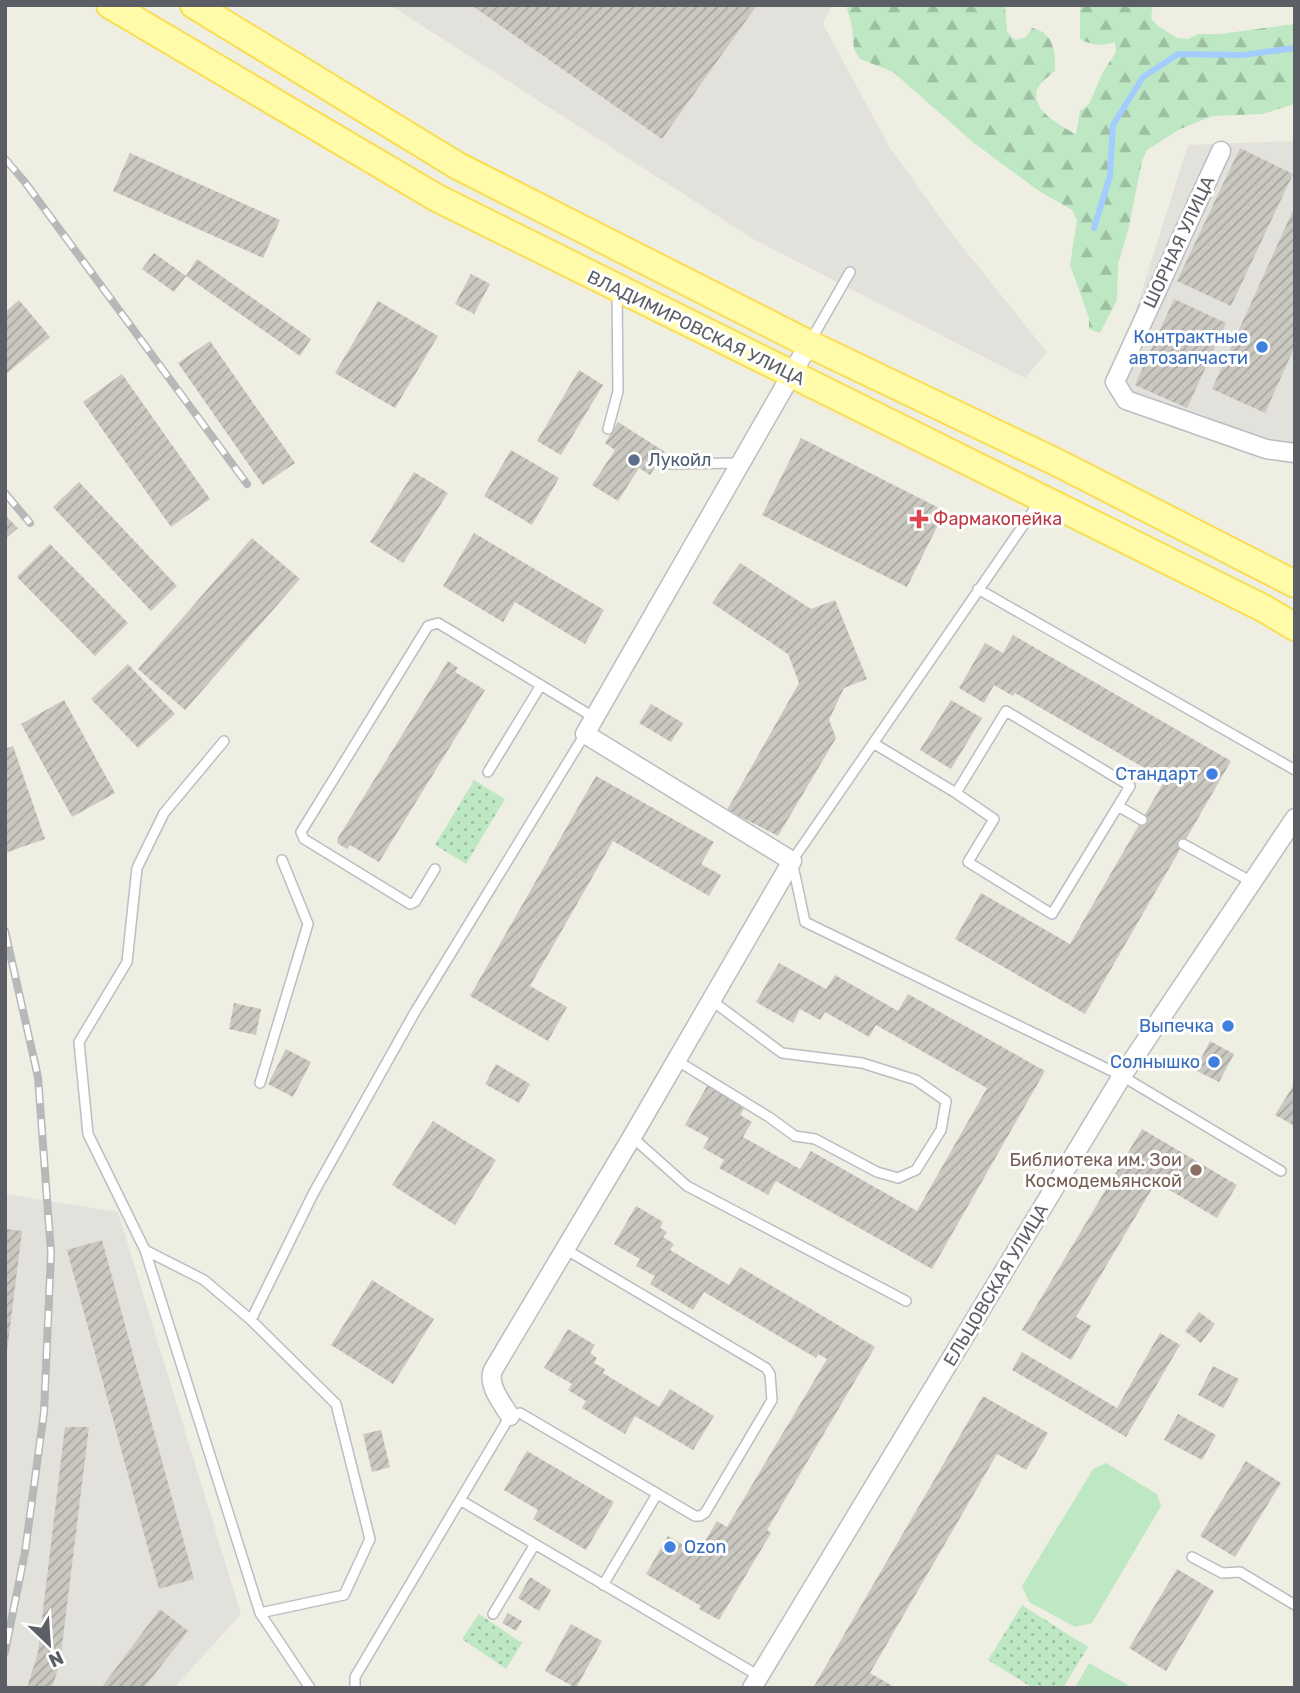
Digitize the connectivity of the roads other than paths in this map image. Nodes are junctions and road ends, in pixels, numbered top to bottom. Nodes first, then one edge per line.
1 (110, 5) edge
2 (194, 5) edge
3 (1221, 151) dead end
4 (850, 272) dead end
5 (617, 288) junction
6 (809, 344) junction
7 (791, 375) junction
8 (608, 429) dead end
9 (1295, 453) edge
10 (741, 463) junction
11 (661, 464) dead end
12 (1042, 499) junction
13 (1295, 584) edge
14 (978, 589) junction
15 (1295, 627) edge
16 (541, 685) junction
17 (595, 718) junction
18 (585, 734) junction
19 (223, 741) dead end
20 (873, 743) junction
21 (1295, 770) edge
22 (488, 772) dead end
23 (956, 793) junction
24 (1118, 806) junction
25 (1295, 818) edge
26 (1142, 820) dead end
27 (1183, 844) dead end
28 (282, 860) dead end
29 (792, 861) junction
30 (435, 869) dead end
31 (1252, 882) junction
32 (711, 1000) junction
33 (676, 1060) junction
34 (1122, 1076) junction
35 (260, 1083) dead end
36 (632, 1137) junction
37 (1281, 1171) dead end
38 (565, 1249) junction
39 (145, 1250) junction
40 (906, 1301) dead end
41 (251, 1320) junction
42 (510, 1416) junction
43 (657, 1494) junction
44 (460, 1500) junction
45 (535, 1544) junction
46 (1192, 1557) dead end
47 (603, 1585) junction
48 (1295, 1605) edge
49 (260, 1613) junction
50 (493, 1615) dead end
51 (756, 1682) edge
52 (310, 1688) edge
53 (355, 1688) edge

1 - 5 main road, ВЛАДИМИРОВСКАЯ УЛИЦА
2 - 6 main road, ВЛАДИМИРОВСКАЯ УЛИЦА
3 - 9 street, ШОРНАЯ УЛИЦА
4 - 6 lane
5 - 7 main road, ВЛАДИМИРОВСКАЯ УЛИЦА
5 - 8 lane
6 - 7 street
6 - 13 main road, ВЛАДИМИРОВСКАЯ УЛИЦА
7 - 10 street
7 - 12 main road, ВЛАДИМИРОВСКАЯ УЛИЦА
10 - 11 lane
10 - 17 street
12 - 14 lane
12 - 15 main road, ВЛАДИМИРОВСКАЯ УЛИЦА
14 - 20 lane
14 - 21 lane
16 - 17 lane
16 - 22 lane
16 - 30 lane
17 - 18 street
18 - 29 street
18 - 41 lane
19 - 39 lane
20 - 23 lane
20 - 29 lane
23 - 24 lane
23 - 24 lane
24 - 26 lane
25 - 31 street, ЕЛЬЦОВСКАЯ УЛИЦА
27 - 31 lane
28 - 35 lane
29 - 32 street
29 - 34 lane
31 - 34 street, ЕЛЬЦОВСКАЯ УЛИЦА
32 - 33 street
32 - 33 lane
33 - 36 street
34 - 37 lane
34 - 51 street, ЕЛЬЦОВСКАЯ УЛИЦА
36 - 38 street
36 - 40 lane
38 - 42 street
38 - 43 lane
39 - 41 lane
39 - 49 lane
41 - 49 lane
42 - 43 lane
42 - 44 lane
43 - 47 lane
44 - 45 lane
44 - 53 lane
45 - 47 lane
45 - 50 lane
46 - 48 lane
47 - 51 lane
49 - 52 lane

